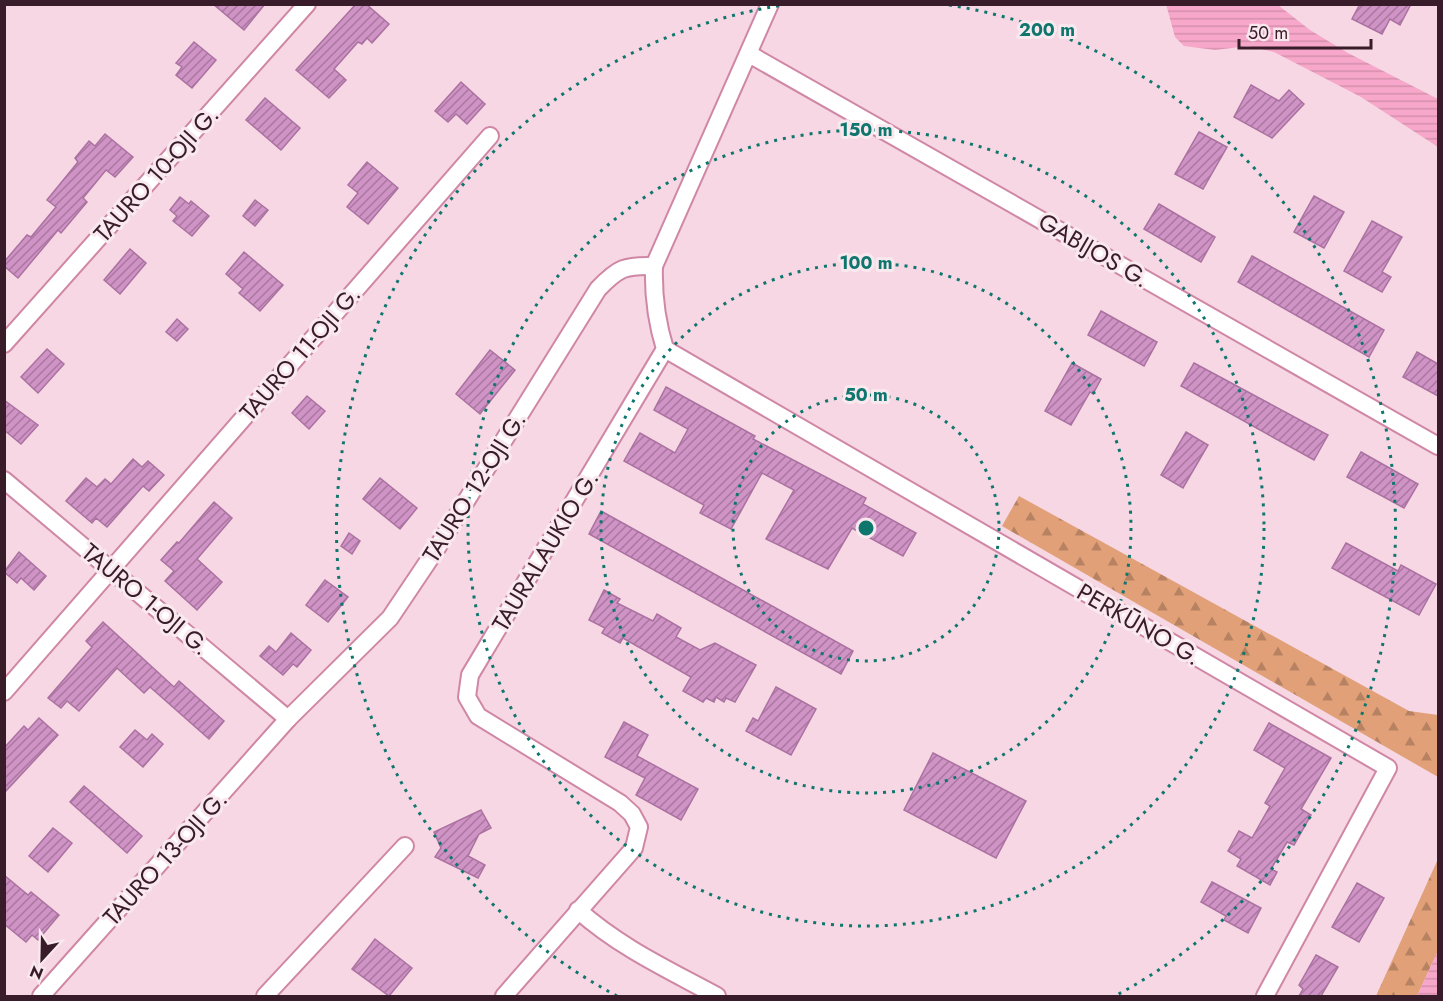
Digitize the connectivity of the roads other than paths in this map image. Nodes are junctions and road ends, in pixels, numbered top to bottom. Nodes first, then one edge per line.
1 (307, 4) edge
2 (770, 4) edge
3 (749, 54) junction
4 (490, 136) dead end
5 (654, 266) junction
6 (4, 344) edge
7 (665, 350) junction
8 (1438, 446) edge
9 (4, 480) edge
10 (110, 569) junction
11 (4, 692) edge
12 (288, 719) junction
13 (405, 846) dead end
14 (578, 910) junction
15 (42, 996) edge
16 (265, 996) edge
17 (504, 996) edge
18 (717, 996) edge
19 (1265, 996) edge

1 - 6 street, TAURO 10-OJI G.
2 - 3 street
3 - 5 street
3 - 8 street, GABIJOS G.
4 - 10 street, TAURO 11-OJI G.
5 - 7 street
5 - 12 street, TAURO 12-OJI G.
7 - 14 street, TAURALAUKIO G.
7 - 19 street, PERKŪNO G.
9 - 10 street, TAURO 1-OJI G.
10 - 11 street, TAURO 11-OJI G.
10 - 12 street, TAURO 1-OJI G.
12 - 15 street, TAURO 13-OJI G.
13 - 16 street
14 - 17 street, TAURALAUKIO G.
14 - 18 street

